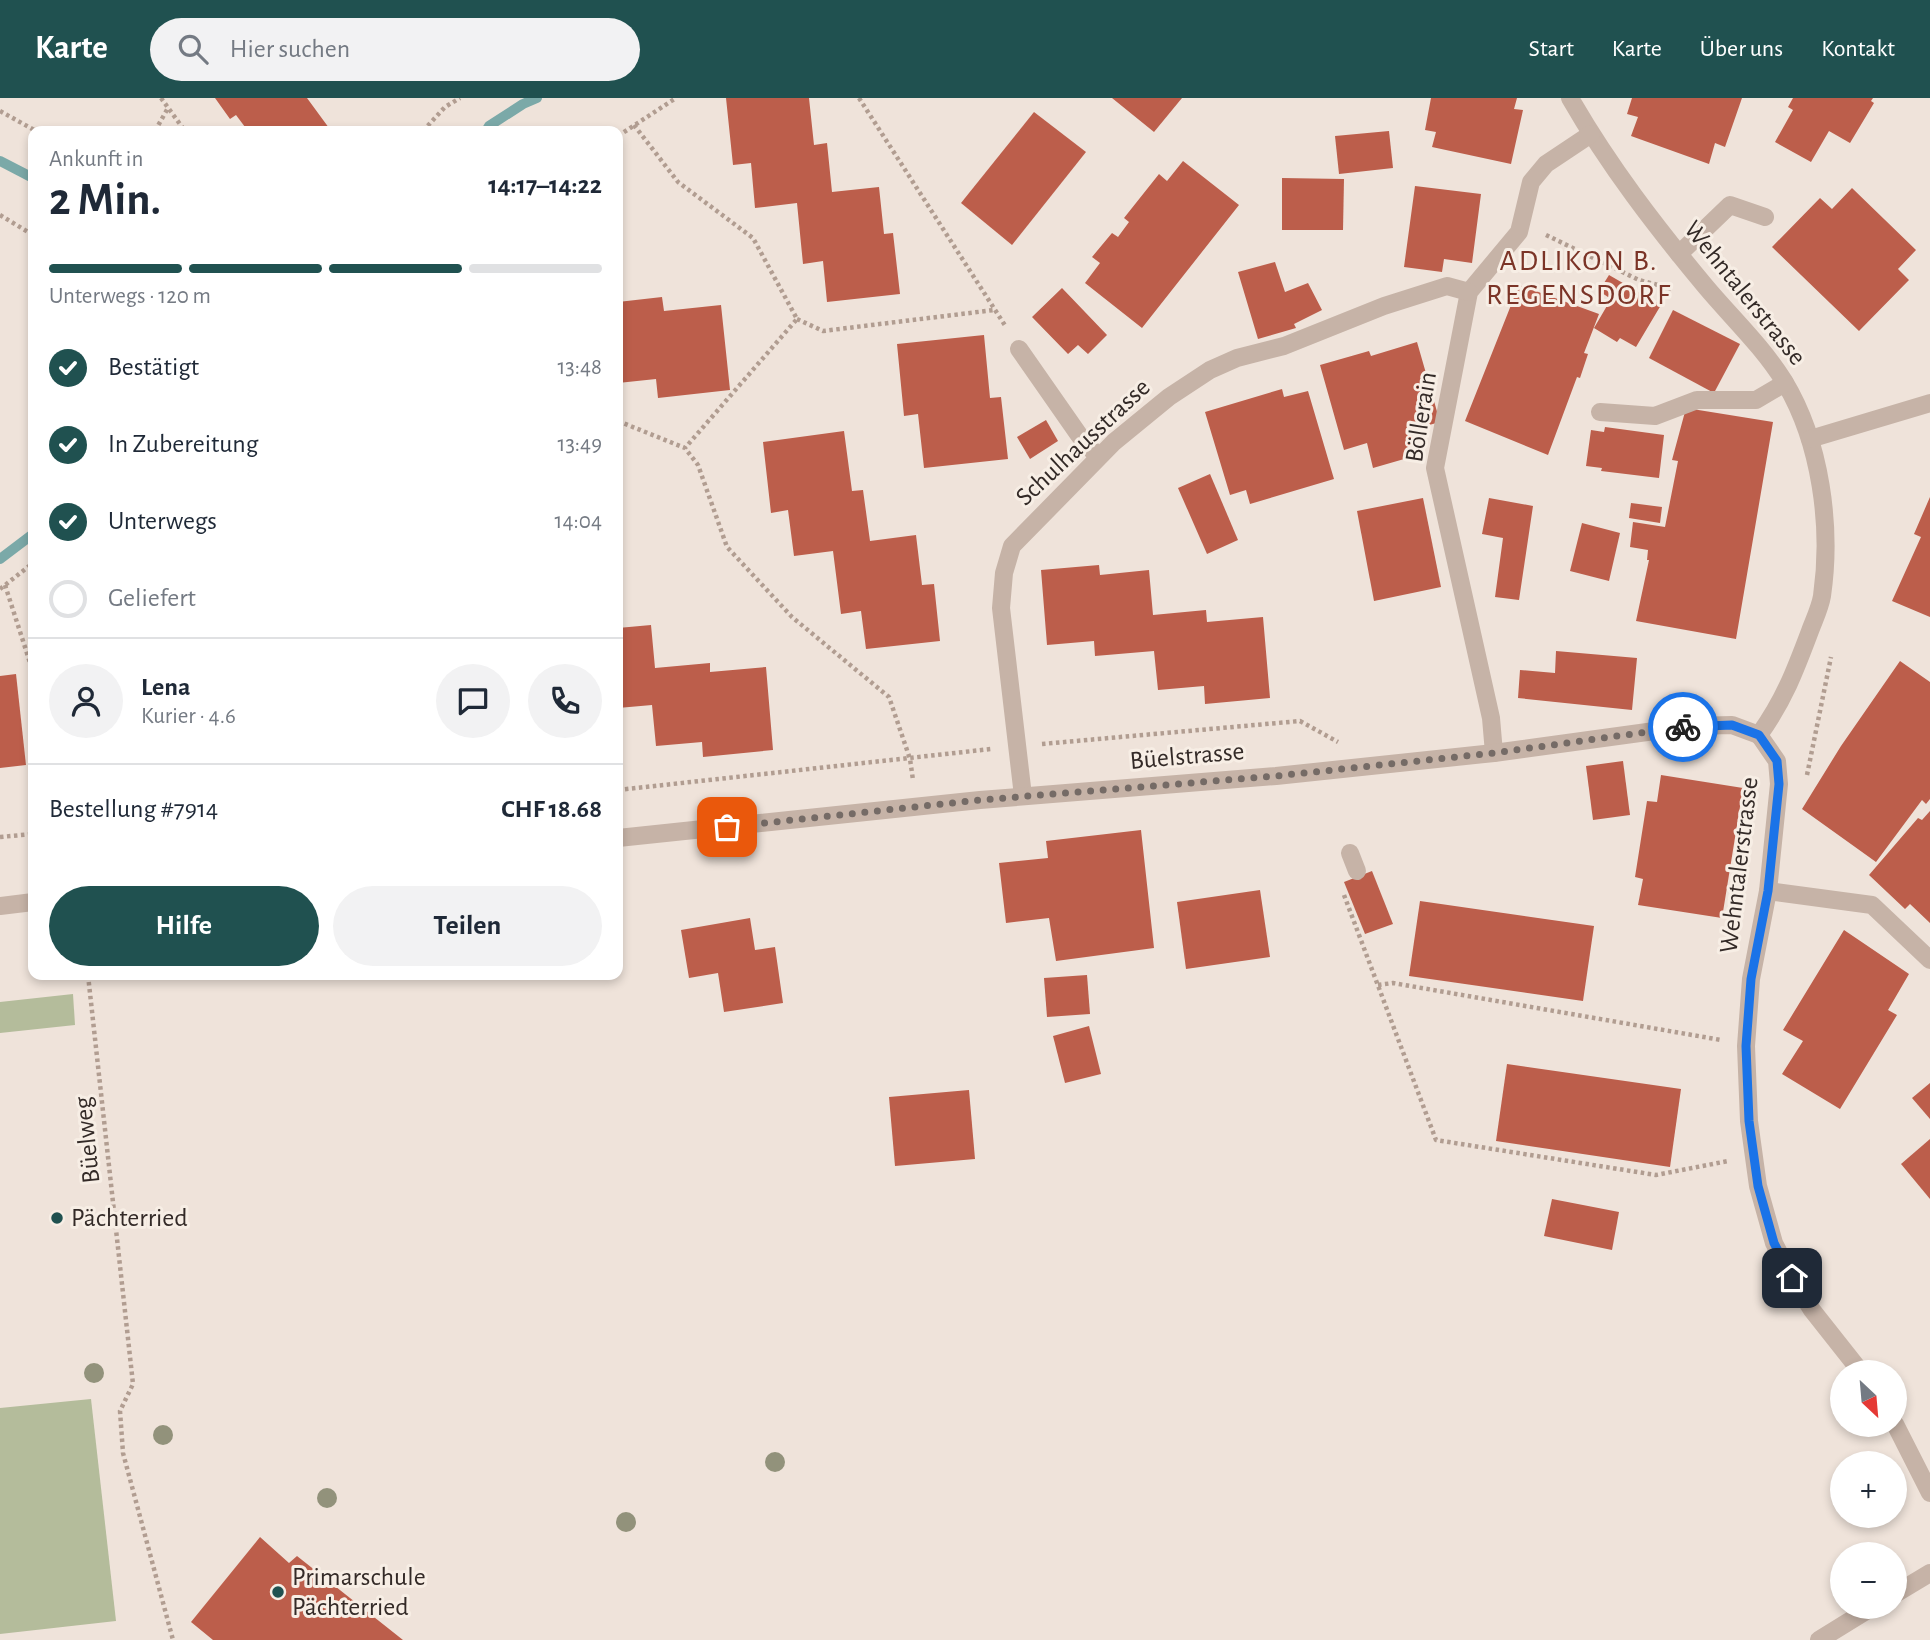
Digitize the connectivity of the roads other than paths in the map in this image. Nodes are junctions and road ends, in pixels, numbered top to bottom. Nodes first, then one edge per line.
1 (1570, 98) edge
2 (1591, 134) junction
3 (1765, 217) dead end
4 (1679, 254) junction
5 (1469, 292) junction
6 (1019, 349) road end
7 (1786, 383) junction
8 (1930, 403) edge
9 (1600, 412) dead end
10 (1810, 439) junction
11 (1098, 457) junction
12 (1759, 735) junction
13 (1494, 753) junction
14 (1023, 796) junction
15 (623, 837) edge
16 (1350, 853) dead end
17 (1357, 871) dead end
18 (1768, 891) junction
19 (28, 903) edge
20 (0, 906) edge
21 (1930, 960) edge
22 (1852, 1360) edge
23 (1902, 1437) edge
24 (1930, 1493) edge
25 (1930, 1573) edge
26 (1907, 1587) edge
27 (1853, 1619) edge
28 (1819, 1640) edge

1 - 2 street, Wehntalerstrasse
2 - 4 street, Wehntalerstrasse
2 - 5 street, Böllerain
3 - 4 street
4 - 7 street, Wehntalerstrasse
5 - 11 street, Schulhausstrasse
5 - 13 street, Böllerain
6 - 11 street
7 - 9 street
7 - 10 street, Wehntalerstrasse
8 - 10 street
10 - 12 street, Wehntalerstrasse
11 - 14 street, Schulhausstrasse
12 - 13 street, Büelstrasse
12 - 18 street, Wehntalerstrasse
13 - 14 street, Büelstrasse
14 - 15 street, Büelstrasse
16 - 17 street
18 - 21 street
18 - 22 street, Wehntalerstrasse
19 - 20 street
23 - 24 street
25 - 26 street
27 - 28 street

